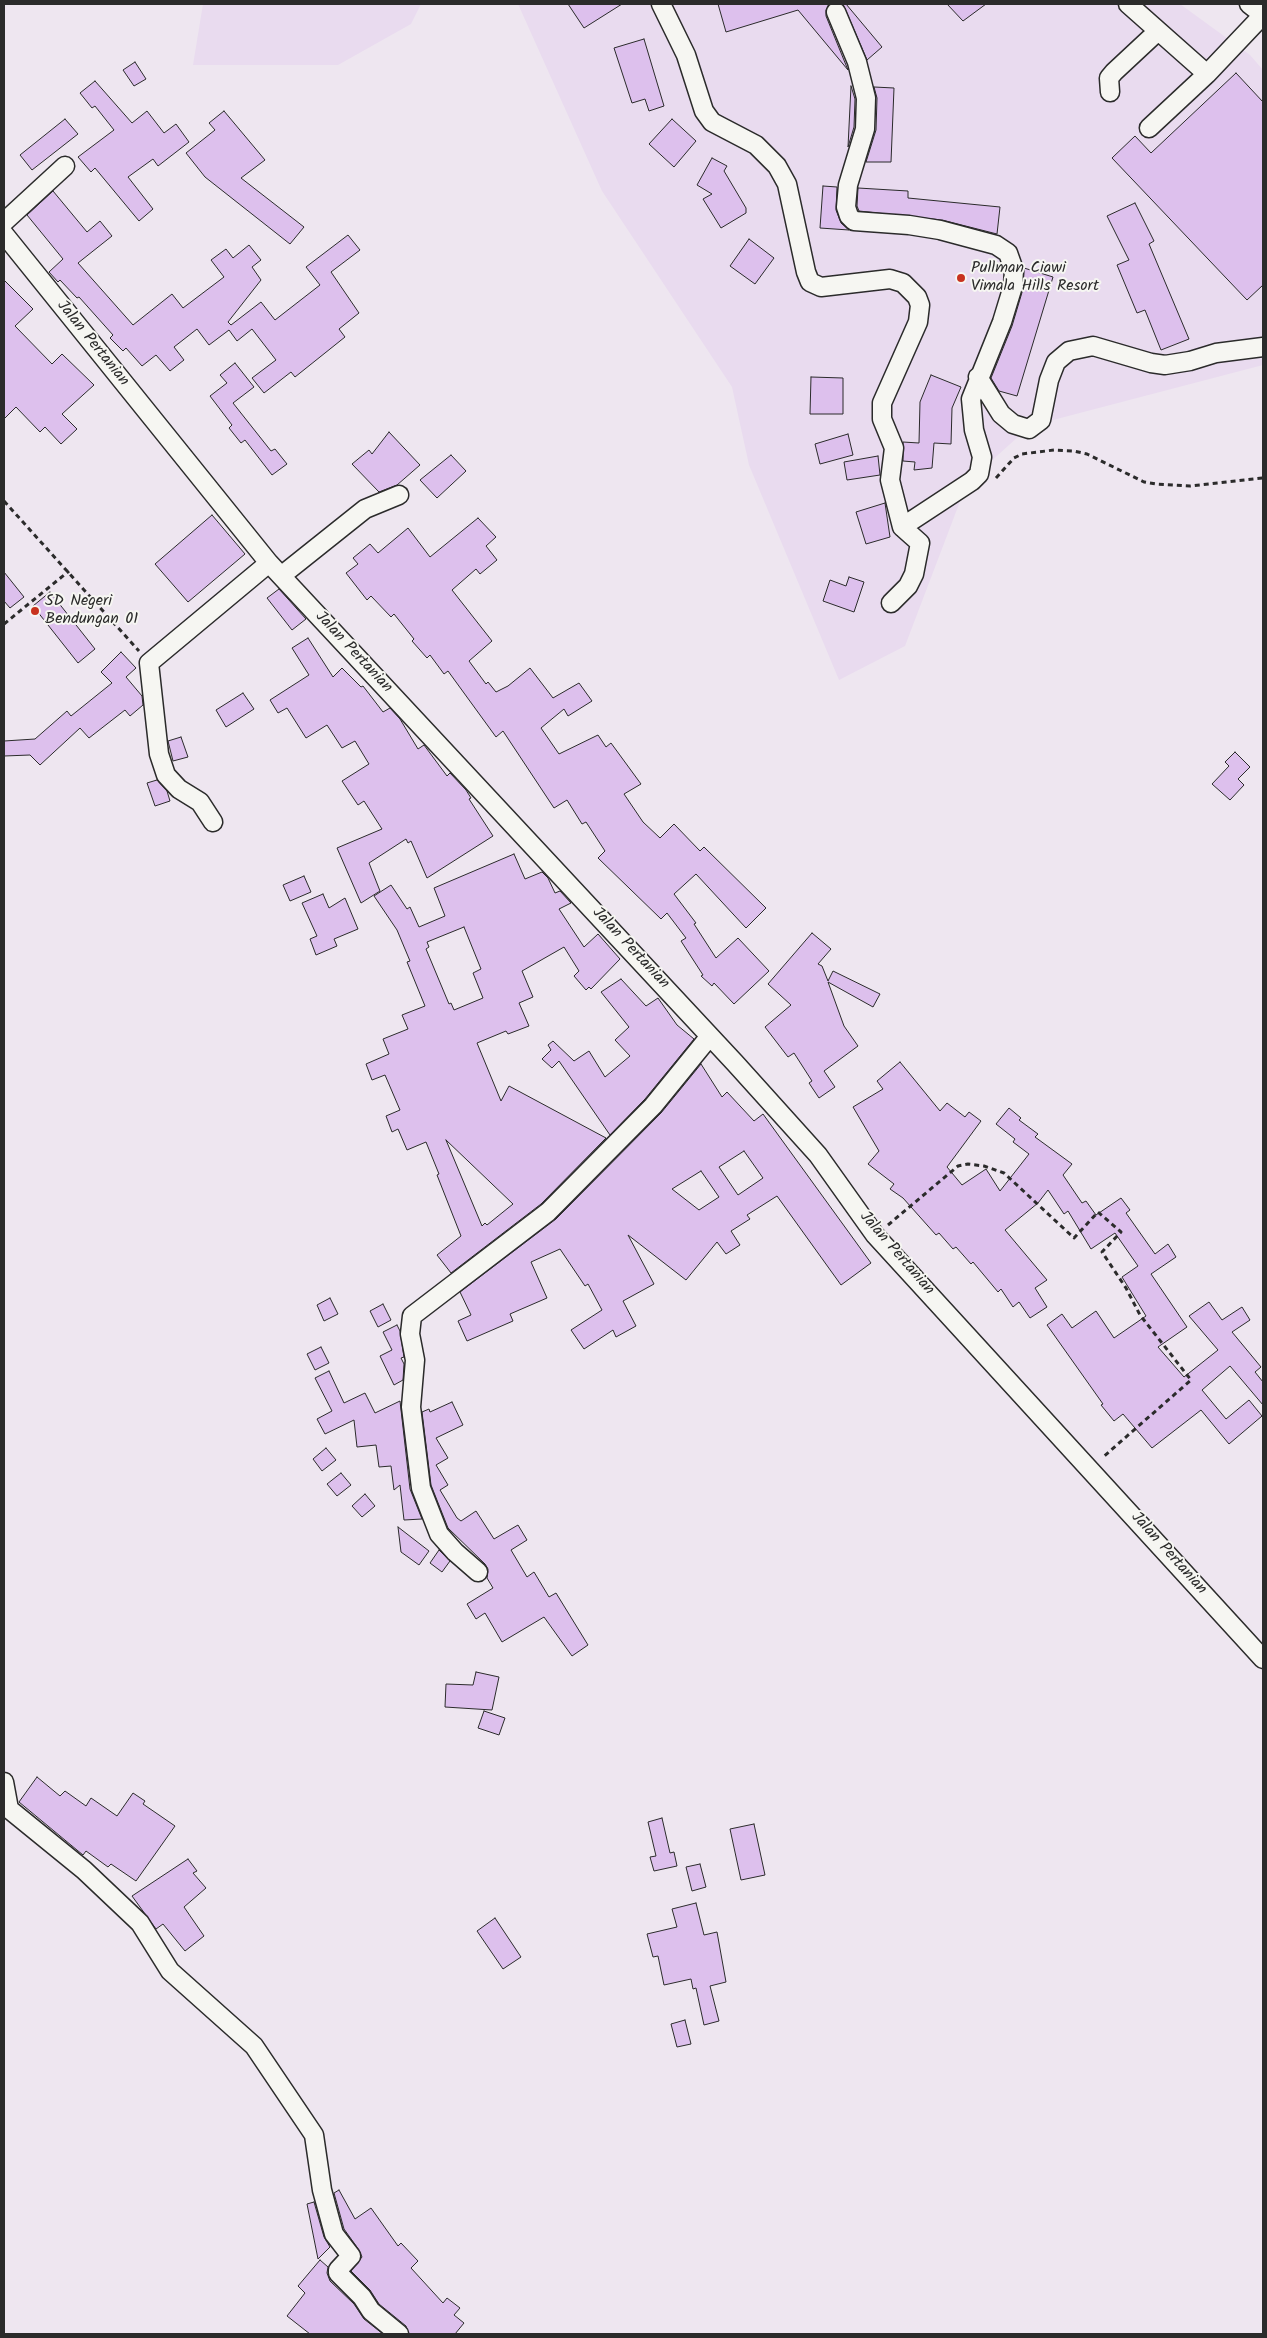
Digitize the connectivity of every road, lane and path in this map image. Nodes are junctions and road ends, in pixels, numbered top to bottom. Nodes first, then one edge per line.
1 (661, 4) edge
2 (1128, 4) edge
3 (1249, 4) edge
4 (836, 12) dead end
5 (1263, 15) edge
6 (1158, 31) junction
7 (1207, 74) junction
8 (1110, 92) dead end
9 (1149, 128) dead end
10 (65, 166) dead end
11 (4, 222) edge
12 (4, 234) edge
13 (1263, 348) edge
14 (978, 377) junction
15 (1263, 478) edge
16 (991, 484) dead end
17 (399, 495) dead end
18 (4, 501) edge
19 (902, 527) junction
20 (275, 569) junction
21 (69, 571) junction
22 (891, 603) dead end
23 (4, 624) edge
24 (149, 663) junction
25 (213, 822) dead end
26 (710, 1036) junction
27 (875, 1235) junction
28 (1091, 1469) junction
29 (478, 1572) dead end
30 (1263, 1658) edge
31 (4, 1782) edge
32 (399, 2334) edge

1 - 19 street
2 - 6 street
3 - 5 street
4 - 14 street
5 - 7 street
6 - 7 street
6 - 8 street
7 - 9 street
10 - 11 street
12 - 20 street, Jalan Pertanian
13 - 14 street
14 - 19 street
15 - 16 path
17 - 20 street
18 - 21 path
19 - 22 street
20 - 24 street
20 - 26 street, Jalan Pertanian
21 - 23 path
21 - 24 path
24 - 25 street
26 - 27 street, Jalan Pertanian
26 - 29 street
27 - 28 street, Jalan Pertanian
27 - 28 path
28 - 30 street, Jalan Pertanian
31 - 32 street

